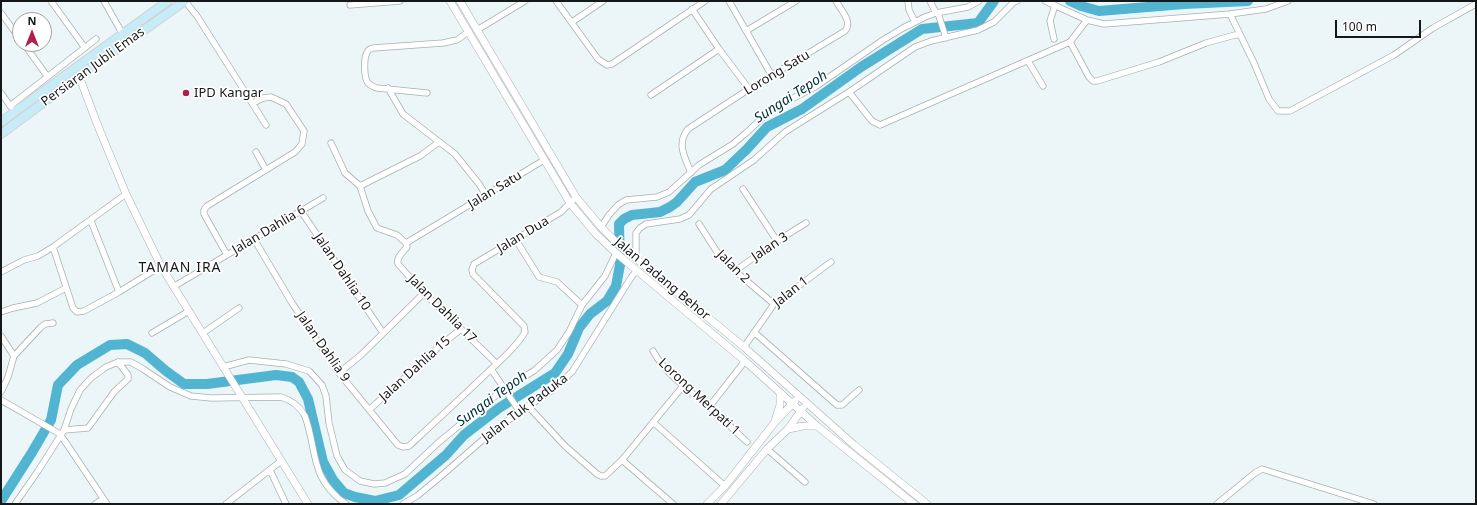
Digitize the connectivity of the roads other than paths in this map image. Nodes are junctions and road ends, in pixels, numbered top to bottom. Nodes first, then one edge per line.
1 (52, 1) edge
2 (104, 1) edge
3 (168, 1) edge
4 (185, 1) edge
5 (400, 1) edge
6 (450, 1) edge
7 (460, 1) edge
8 (525, 1) edge
9 (556, 1) edge
10 (603, 1) edge
11 (705, 1) edge
12 (728, 1) edge
13 (796, 1) edge
14 (836, 1) edge
15 (908, 1) edge
16 (930, 1) edge
17 (979, 1) edge
18 (1017, 1) edge
19 (1045, 1) edge
20 (1288, 1) edge
21 (1476, 4) edge
22 (350, 5) dead end
23 (1055, 5) junction
24 (692, 9) junction
25 (1, 13) edge
26 (938, 14) junction
27 (1230, 14) junction
28 (1087, 20) junction
29 (572, 22) junction
30 (915, 22) junction
31 (12, 28) edge
32 (477, 30) junction
33 (746, 31) junction
34 (468, 32) junction
35 (122, 33) junction
36 (1240, 35) junction
37 (945, 36) junction
38 (96, 39) dead end
39 (1054, 39) dead end
40 (1070, 42) junction
41 (85, 48) junction
42 (719, 49) junction
43 (30, 52) edge
44 (1028, 62) junction
45 (47, 76) junction
46 (79, 76) junction
47 (772, 76) junction
48 (1043, 86) dead end
49 (388, 88) junction
50 (749, 89) junction
51 (849, 92) junction
52 (427, 93) dead end
53 (1, 94) edge
54 (651, 95) dead end
55 (252, 103) junction
56 (12, 109) junction
57 (1, 122) edge
58 (266, 125) dead end
59 (1, 134) edge
60 (332, 142) dead end
61 (439, 142) junction
62 (256, 152) dead end
63 (544, 160) junction
64 (266, 170) junction
65 (691, 173) junction
66 (360, 186) junction
67 (742, 189) dead end
68 (126, 194) junction
69 (486, 195) junction
70 (576, 197) junction
71 (323, 198) dead end
72 (570, 203) junction
73 (300, 211) junction
74 (91, 221) junction
75 (806, 223) dead end
76 (699, 224) dead end
77 (601, 227) junction
78 (254, 239) junction
79 (516, 240) junction
80 (777, 241) junction
81 (406, 243) junction
82 (53, 247) junction
83 (616, 253) junction
84 (227, 255) junction
85 (634, 256) junction
86 (831, 262) dead end
87 (161, 266) junction
88 (636, 269) junction
89 (735, 271) junction
90 (1, 272) edge
91 (173, 287) junction
92 (66, 288) junction
93 (119, 292) junction
94 (424, 293) junction
95 (774, 304) junction
96 (582, 306) junction
97 (239, 308) dead end
98 (189, 311) junction
99 (1, 312) edge
100 (53, 323) dead end
101 (460, 329) junction
102 (754, 332) junction
103 (152, 333) dead end
104 (203, 333) junction
105 (383, 333) junction
106 (1, 336) edge
107 (744, 347) junction
108 (653, 351) dead end
109 (14, 356) junction
110 (745, 361) junction
111 (118, 362) junction
112 (497, 364) junction
113 (223, 367) junction
114 (490, 369) junction
115 (339, 373) junction
116 (683, 386) junction
117 (504, 389) junction
118 (859, 390) dead end
119 (1, 392) edge
120 (240, 394) junction
121 (780, 394) junction
122 (799, 396) junction
123 (1, 400) edge
124 (807, 403) junction
125 (792, 404) junction
126 (528, 406) junction
127 (709, 407) junction
128 (519, 409) junction
129 (370, 410) junction
130 (801, 411) junction
131 (653, 422) junction
132 (775, 422) junction
133 (817, 426) junction
134 (788, 429) junction
135 (60, 432) junction
136 (747, 442) dead end
137 (768, 449) junction
138 (622, 460) junction
139 (281, 461) junction
140 (270, 470) junction
141 (805, 482) dead end
142 (725, 486) junction
143 (105, 501) edge
144 (15, 504) edge
145 (95, 504) edge
146 (226, 504) edge
147 (286, 504) edge
148 (308, 504) edge
149 (346, 504) edge
150 (403, 504) edge
151 (673, 504) edge
152 (707, 504) edge
153 (721, 504) edge
154 (914, 504) edge
155 (927, 504) edge
156 (1217, 504) edge
157 (1374, 504) edge

1 - 41 street
2 - 35 street
3 - 35 main road, Persiaran Jubli Emas
4 - 46 main road, Persiaran Jubli Emas
4 - 55 street
5 - 22 street
6 - 34 main road, Jalan Padang Behor
7 - 32 main road, Jalan Padang Behor
8 - 32 street
9 - 29 street
10 - 29 street
11 - 24 street
12 - 33 street
13 - 33 street
14 - 47 street, Lorong Satu
15 - 30 street
16 - 26 street
17 - 26 street
18 - 37 street
19 - 23 street
20 - 27 street
21 - 36 street
23 - 28 street
23 - 39 street
24 - 29 street
24 - 42 street
25 - 31 street
26 - 30 street
26 - 37 street
27 - 28 street
27 - 36 street
28 - 40 street
30 - 65 street
32 - 70 main road, Jalan Padang Behor
33 - 47 street
34 - 49 street
34 - 63 main road, Jalan Padang Behor
35 - 56 main road, Persiaran Jubli Emas
36 - 40 street
37 - 51 street
38 - 41 street
40 - 44 street
41 - 45 street
42 - 50 street
42 - 54 street
43 - 45 street
44 - 48 street
44 - 51 street
45 - 56 street
46 - 59 main road, Persiaran Jubli Emas
46 - 68 main road
47 - 50 street, Lorong Satu
49 - 52 street
49 - 61 street
50 - 65 street, Lorong Satu
51 - 85 street
53 - 56 street
55 - 58 street
55 - 64 street
56 - 57 main road, Persiaran Jubli Emas
60 - 66 street
61 - 66 street
61 - 69 street
62 - 64 street
63 - 69 street, Jalan Satu
63 - 72 main road, Jalan Padang Behor
64 - 84 street
65 - 77 street
66 - 81 street
67 - 80 street
68 - 74 street
68 - 87 main road
69 - 81 street, Jalan Satu
70 - 72 street, Jalan Dua
70 - 77 main road, Jalan Padang Behor
71 - 73 street, Jalan Dahlia 6
72 - 79 street, Jalan Dua
72 - 83 main road, Jalan Padang Behor
73 - 78 street, Jalan Dahlia 6
73 - 105 street, Jalan Dahlia 10
74 - 82 street
74 - 93 street
75 - 80 street, Jalan 3
76 - 89 street, Jalan 2
77 - 85 main road, Jalan Padang Behor
78 - 84 street, Jalan Dahlia 6
78 - 115 street, Jalan Dahlia 9
79 - 96 street
79 - 112 street, Jalan Dua
80 - 89 street, Jalan 3
81 - 94 street, Jalan Dahlia 17
82 - 90 street
82 - 92 street
83 - 88 main road, Jalan Padang Behor
83 - 96 street
84 - 91 street, Jalan Dahlia 6
85 - 107 main road, Jalan Padang Behor
86 - 95 street, Jalan 1
87 - 91 main road
87 - 93 street
88 - 110 main road, Jalan Padang Behor
88 - 126 street, Jalan Tuk Paduka
89 - 95 street, Jalan 2
91 - 98 main road
92 - 93 street
92 - 99 street
94 - 101 street, Jalan Dahlia 17
94 - 105 street
95 - 102 street, Jalan 1
96 - 117 street
97 - 104 street
98 - 103 street
98 - 104 main road
100 - 109 street
101 - 112 street, Jalan Dahlia 17
101 - 129 street, Jalan Dahlia 15
102 - 107 street, Jalan 1
102 - 118 street
104 - 113 main road
105 - 115 street
106 - 109 street
107 - 122 main road, Jalan Padang Behor
108 - 116 street, Lorong Merpati 1
109 - 119 street
110 - 121 main road, Jalan Padang Behor
110 - 127 street
111 - 120 street
111 - 135 street
111 - 135 street
112 - 114 street
113 - 117 street
113 - 120 main road
114 - 117 street
114 - 129 street, Jalan Dahlia 9
115 - 129 street, Jalan Dahlia 9
116 - 127 street, Lorong Merpati 1
116 - 131 street
117 - 128 street
120 - 139 main road
120 - 149 street
121 - 125 main road, Jalan Padang Behor
121 - 132 main road
122 - 124 main road, Jalan Padang Behor
122 - 125 main road
123 - 135 street
124 - 130 main road
124 - 155 main road, Jalan Padang Behor
125 - 130 main road, Jalan Padang Behor
125 - 132 main road
126 - 128 street, Jalan Tuk Paduka
126 - 138 street
127 - 136 street, Lorong Merpati 1
128 - 150 street, Jalan Tuk Paduka
130 - 133 main road, Jalan Padang Behor
130 - 134 main road
131 - 138 street
131 - 142 street
132 - 142 main road
133 - 134 main road
133 - 154 main road, Jalan Padang Behor
134 - 137 main road
135 - 143 street
135 - 144 street
137 - 141 street
137 - 153 main road
138 - 151 street
139 - 140 street
139 - 148 main road
140 - 146 street
140 - 147 street
142 - 152 main road
143 - 145 street
156 - 157 street

